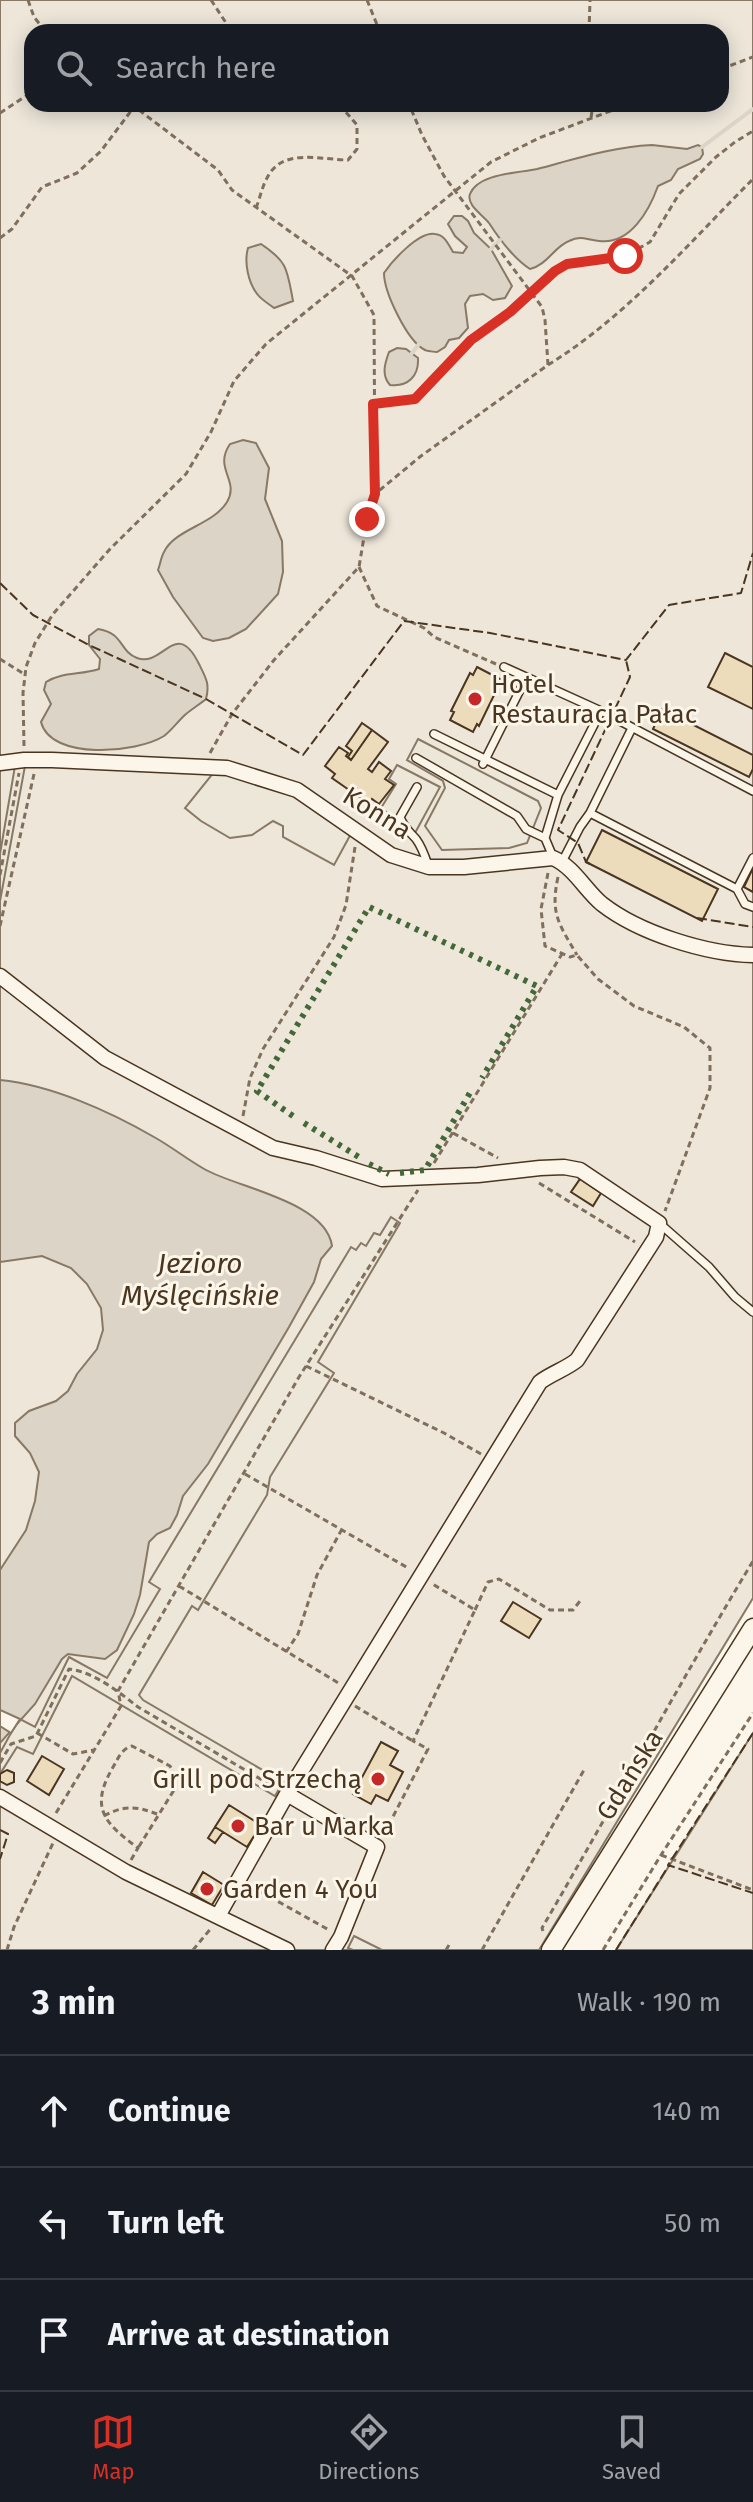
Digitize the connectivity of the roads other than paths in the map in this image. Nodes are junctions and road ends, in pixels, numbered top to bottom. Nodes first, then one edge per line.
1 (504, 667) road end
2 (526, 678) junction
3 (601, 711) junction
4 (632, 728) junction
5 (434, 734) dead end
6 (416, 758) dead end
7 (484, 761) junction
8 (0, 763) edge
9 (417, 787) dead end
10 (753, 791) edge
11 (558, 795) junction
12 (590, 813) junction
13 (545, 838) junction
14 (753, 858) edge
15 (557, 860) junction
16 (429, 867) junction
17 (737, 889) junction
18 (753, 907) edge
19 (753, 955) edge
20 (0, 976) edge
21 (659, 1223) junction
22 (753, 1312) edge
23 (753, 1628) edge
24 (287, 1794) junction
25 (0, 1797) edge
26 (218, 1916) junction
27 (549, 1945) edge
28 (287, 1950) edge
29 (333, 1950) edge

1 - 2 lane
2 - 3 lane
2 - 7 lane
3 - 4 lane
3 - 11 lane
4 - 10 lane
4 - 12 lane
5 - 7 lane
6 - 13 lane
7 - 11 lane
8 - 16 street, Konna
9 - 16 lane
11 - 13 lane
12 - 15 lane
12 - 17 lane
13 - 15 lane
14 - 17 lane
15 - 16 street, Konna
15 - 19 street
17 - 18 lane
20 - 21 street
21 - 22 lane
21 - 24 street
23 - 27 main road, Gdańska
24 - 26 street
24 - 29 street
25 - 26 street
26 - 28 street

